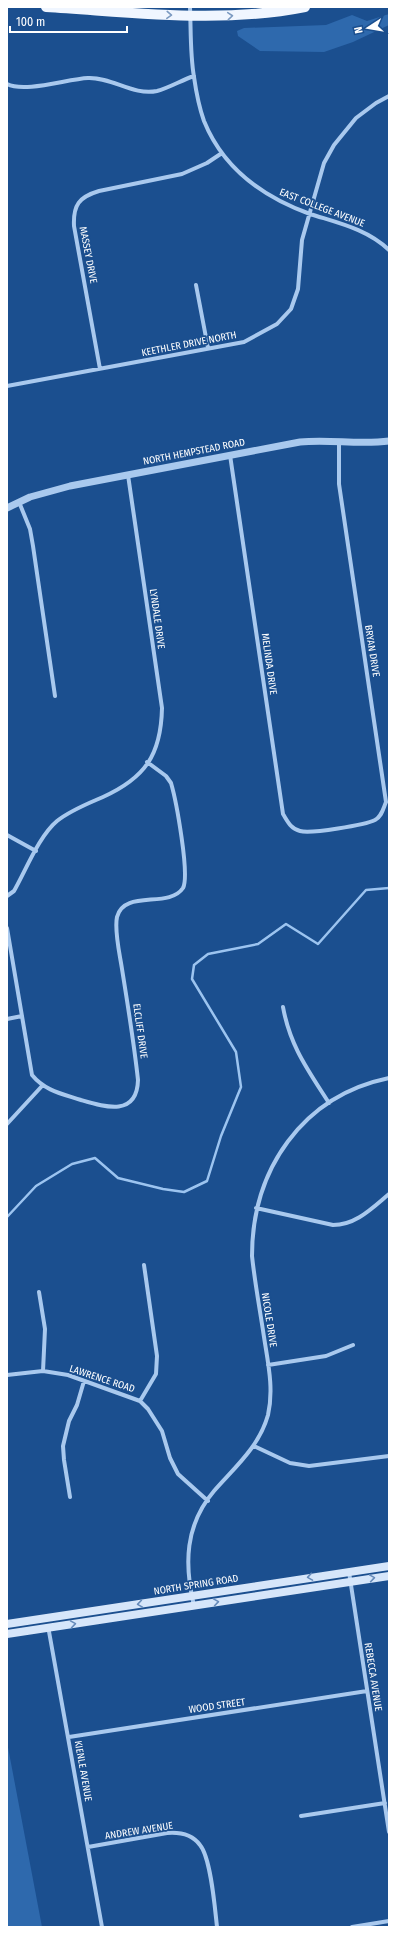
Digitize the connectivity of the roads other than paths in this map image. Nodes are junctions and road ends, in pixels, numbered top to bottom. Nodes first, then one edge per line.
1 (46, 7) edge
2 (305, 7) edge
3 (191, 11) edge
4 (194, 76) junction
5 (7, 84) edge
6 (389, 96) edge
7 (222, 153) junction
8 (309, 213) junction
9 (389, 250) edge
10 (196, 285) dead end
11 (208, 348) junction
12 (100, 369) junction
13 (7, 386) edge
14 (389, 441) edge
15 (339, 442) junction
16 (230, 455) junction
17 (128, 475) junction
18 (19, 502) junction
19 (7, 508) edge
20 (55, 696) dead end
21 (147, 762) junction
22 (336, 828) joint
23 (7, 835) edge
24 (36, 851) junction
25 (7, 896) edge
26 (7, 928) edge
27 (283, 1007) dead end
28 (22, 1016) junction
29 (7, 1019) edge
30 (389, 1078) edge
31 (42, 1086) junction
32 (329, 1103) junction
33 (7, 1124) edge
34 (389, 1194) edge
35 (256, 1208) junction
36 (144, 1265) dead end
37 (39, 1292) dead end
38 (353, 1345) dead end
39 (268, 1365) junction
40 (43, 1371) junction
41 (7, 1375) edge
42 (84, 1380) junction
43 (140, 1401) junction
44 (254, 1446) junction
45 (389, 1456) edge
46 (70, 1497) dead end
47 (208, 1501) junction
48 (389, 1566) edge
49 (349, 1572) junction
50 (389, 1576) edge
51 (350, 1582) junction
52 (192, 1596) junction
53 (194, 1606) junction
54 (46, 1618) junction
55 (7, 1624) edge
56 (48, 1628) junction
57 (7, 1634) edge
58 (367, 1692) junction
59 (69, 1737) junction
60 (385, 1803) junction
61 (301, 1816) dead end
62 (389, 1832) edge
63 (88, 1847) junction
64 (389, 1921) edge
65 (102, 1927) edge
66 (218, 1927) edge
67 (352, 1927) edge

1 -> 3 main road
3 -> 2 main road
3 - 4 street, EAST COLLEGE AVENUE
4 - 5 street
4 - 7 street, EAST COLLEGE AVENUE
6 - 8 street, KEETHLER DRIVE NORTH
7 - 8 street, EAST COLLEGE AVENUE
7 - 12 street, MASSEY DRIVE
8 - 9 street, EAST COLLEGE AVENUE
8 - 11 street, KEETHLER DRIVE NORTH
10 - 11 street
11 - 12 street, KEETHLER DRIVE NORTH
12 - 13 street, KEETHLER DRIVE NORTH
14 - 15 street, NORTH HEMPSTEAD ROAD
15 - 16 street, NORTH HEMPSTEAD ROAD
15 - 22 street, BRYAN DRIVE
16 - 17 street, NORTH HEMPSTEAD ROAD
16 - 22 street, MELINDA DRIVE
17 - 18 street, NORTH HEMPSTEAD ROAD
17 - 21 street, LYNDALE DRIVE
18 - 19 street, NORTH HEMPSTEAD ROAD
18 - 20 street
21 - 24 street, LYNDALE DRIVE
21 - 31 street, ELCLIFF DRIVE
23 - 24 street
24 - 25 street, LYNDALE DRIVE
26 - 28 street
27 - 32 street
28 - 29 street
28 - 31 street
30 - 32 street, NICOLE DRIVE
31 - 33 street
32 - 35 street, NICOLE DRIVE
34 - 35 street
35 - 39 street, NICOLE DRIVE
36 - 43 street
37 - 40 street
38 - 39 street
39 - 44 street, NICOLE DRIVE
40 - 41 street, LAWRENCE ROAD
40 - 42 street, LAWRENCE ROAD
42 - 43 street, LAWRENCE ROAD
42 - 46 street
43 - 47 street, LAWRENCE ROAD
44 - 45 street
44 - 47 street, NICOLE DRIVE
47 - 52 street, NICOLE DRIVE
48 - 49 main road, NORTH SPRING ROAD
49 - 51 street, REBECCA AVENUE
49 -> 52 main road, NORTH SPRING ROAD
51 -> 50 main road, NORTH SPRING ROAD
53 -> 51 main road, NORTH SPRING ROAD
51 - 58 street, REBECCA AVENUE
52 - 53 street, NICOLE DRIVE
52 -> 54 main road, NORTH SPRING ROAD
56 -> 53 main road, NORTH SPRING ROAD
54 - 55 main road, NORTH SPRING ROAD
54 - 56 street, KIENLE AVENUE
56 - 57 main road, NORTH SPRING ROAD
56 - 59 street, KIENLE AVENUE
58 - 59 street, WOOD STREET
58 - 60 street, REBECCA AVENUE
59 - 63 street, KIENLE AVENUE
60 - 61 street
60 - 62 street, REBECCA AVENUE
63 - 65 street, KIENLE AVENUE
63 - 66 street, ANDREW AVENUE
64 - 67 street

